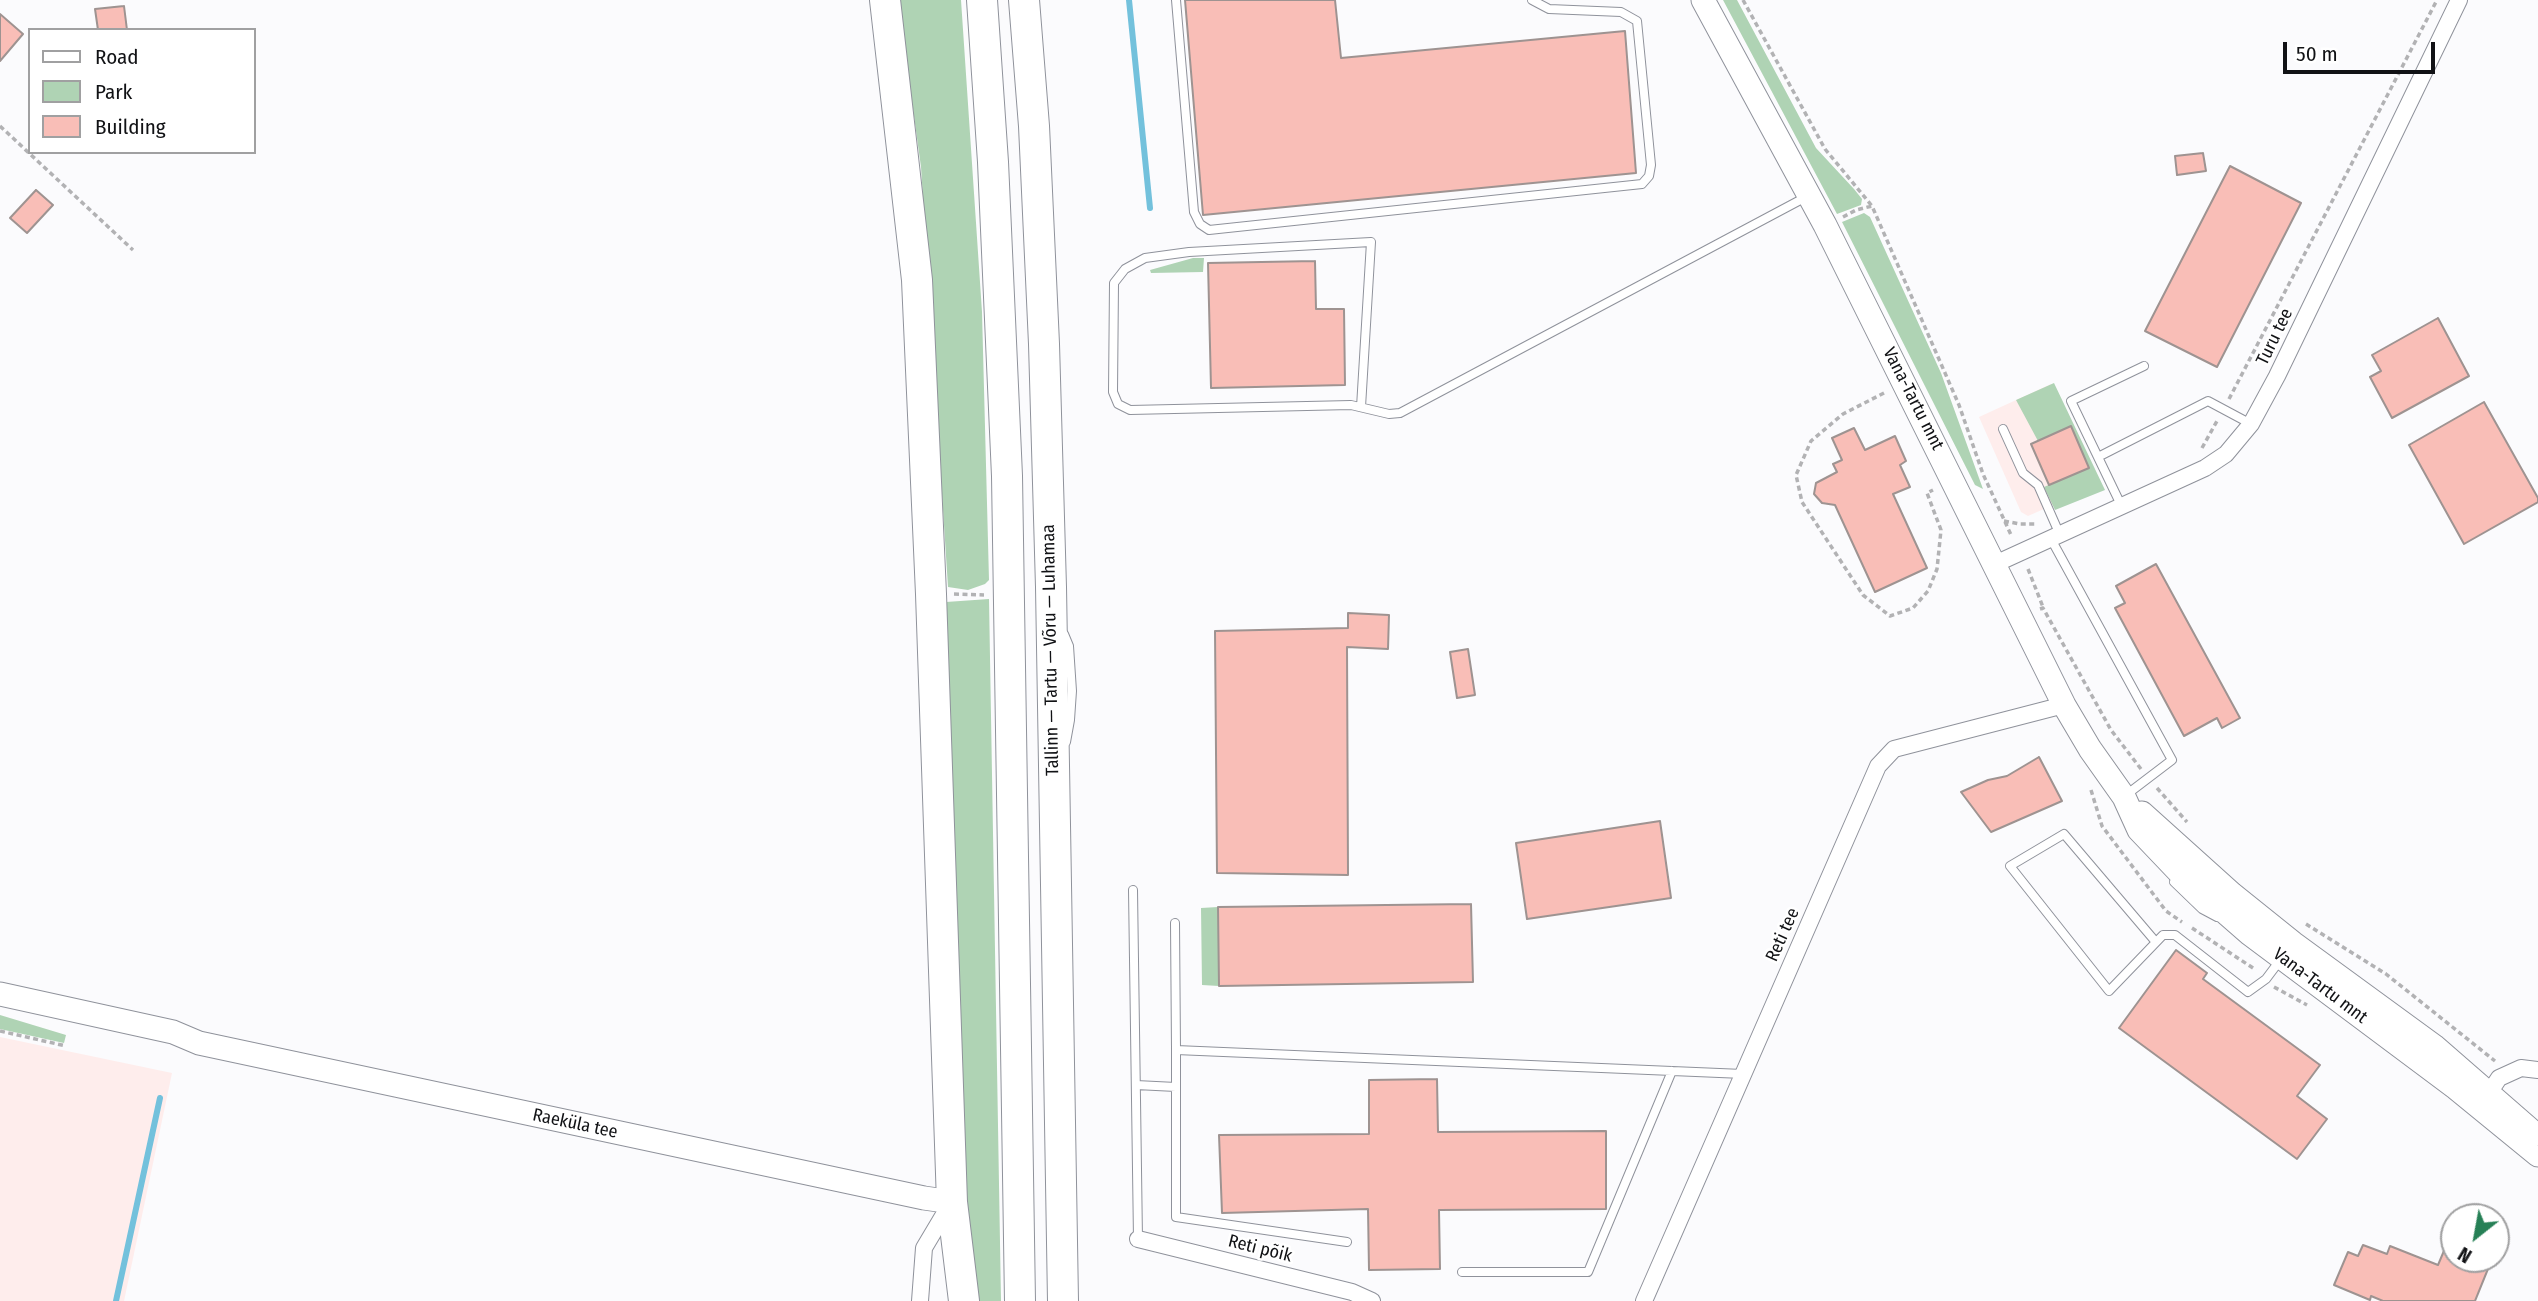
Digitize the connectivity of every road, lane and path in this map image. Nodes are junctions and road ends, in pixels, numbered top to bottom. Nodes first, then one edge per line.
1 (885, 0) edge
2 (982, 0) edge
3 (1024, 0) edge
4 (1176, 0) edge
5 (1532, 0) edge
6 (1703, 0) edge
7 (1742, 0) edge
8 (2437, 0) edge
9 (2459, 0) edge
10 (0, 126) edge
11 (28, 152) edge
12 (30, 154) edge
13 (1809, 195) junction
14 (1872, 206) junction
15 (1825, 225) junction
16 (133, 250) dead end
17 (2144, 366) dead end
18 (1905, 383) junction
19 (1361, 407) junction
20 (2224, 410) junction
21 (2251, 424) junction
22 (2003, 429) dead end
23 (2197, 454) dead end
24 (2098, 457) junction
25 (1954, 481) junction
26 (2122, 507) junction
27 (2053, 518) junction
28 (2004, 521) junction
29 (2056, 537) junction
30 (2013, 538) dead end
31 (1995, 564) junction
32 (2027, 566) dead end
33 (2043, 608) junction
34 (2036, 611) dead end
35 (2064, 705) junction
36 (2140, 768) dead end
37 (2162, 794) dead end
38 (2124, 797) junction
39 (2191, 827) dead end
40 (1133, 890) dead end
41 (2302, 921) dead end
42 (1175, 923) dead end
43 (2155, 941) junction
44 (2288, 950) junction
45 (0, 994) edge
46 (0, 1010) edge
47 (0, 1031) edge
48 (199, 1043) junction
49 (66, 1046) dead end
50 (1176, 1050) junction
51 (2538, 1070) edge
52 (1672, 1071) junction
53 (2513, 1072) junction
54 (1743, 1074) junction
55 (1136, 1085) junction
56 (1176, 1087) junction
57 (2489, 1093) junction
58 (2537, 1140) edge
59 (951, 1202) junction
60 (1138, 1238) joint
61 (1347, 1242) dead end
62 (1462, 1272) dead end
63 (920, 1301) edge
64 (964, 1301) edge
65 (1020, 1301) edge
66 (1063, 1301) edge
67 (1372, 1301) edge
68 (1644, 1301) edge

1 - 59 highway
2 - 65 highway
3 - 66 highway, Tallinn — Tartu — Võru — Luhamaa
4 - 5 lane
6 - 13 street, Vana-Tartu mnt
7 - 14 path
8 - 20 path
9 - 21 street, Turu tee
10 - 11 path
12 - 16 path
13 - 15 street, Vana-Tartu mnt
13 - 19 lane
14 - 15 path
14 - 28 path
15 - 18 street, Vana-Tartu mnt
17 - 24 lane
18 - 25 street, Vana-Tartu mnt
18 - 25 path
19 - 19 lane
20 - 21 lane
20 - 23 path
20 - 24 lane
21 - 26 street, Turu tee
22 - 27 lane
24 - 26 lane
25 - 31 street, Vana-Tartu mnt
26 - 29 street, Turu tee
27 - 28 path
27 - 29 lane
28 - 30 path
29 - 31 street, Turu tee
29 - 38 lane
31 - 35 street, Vana-Tartu mnt
32 - 33 path
33 - 34 path
33 - 36 path
35 - 38 street, Vana-Tartu mnt
35 - 54 street, Reti tee
37 - 39 path
38 - 44 street, Vana-Tartu mnt
38 - 44 street, Vana-Tartu mnt
40 - 55 lane
41 - 53 path
42 - 50 lane
43 - 43 lane
43 - 44 lane
44 - 57 street, Vana-Tartu mnt
44 - 58 street, Vana-Tartu mnt
45 - 48 street, Raeküla tee
46 - 48 street, Raeküla tee
47 - 49 path
48 - 59 street, Raeküla tee
50 - 52 lane
50 - 56 lane
51 - 53 street
52 - 54 lane
52 - 62 lane
53 - 57 street
54 - 68 street, Reti tee
55 - 56 lane
55 - 60 lane
56 - 61 lane
57 - 58 street, Vana-Tartu mnt
59 - 63 street
59 - 64 highway
60 - 67 street, Reti põik

